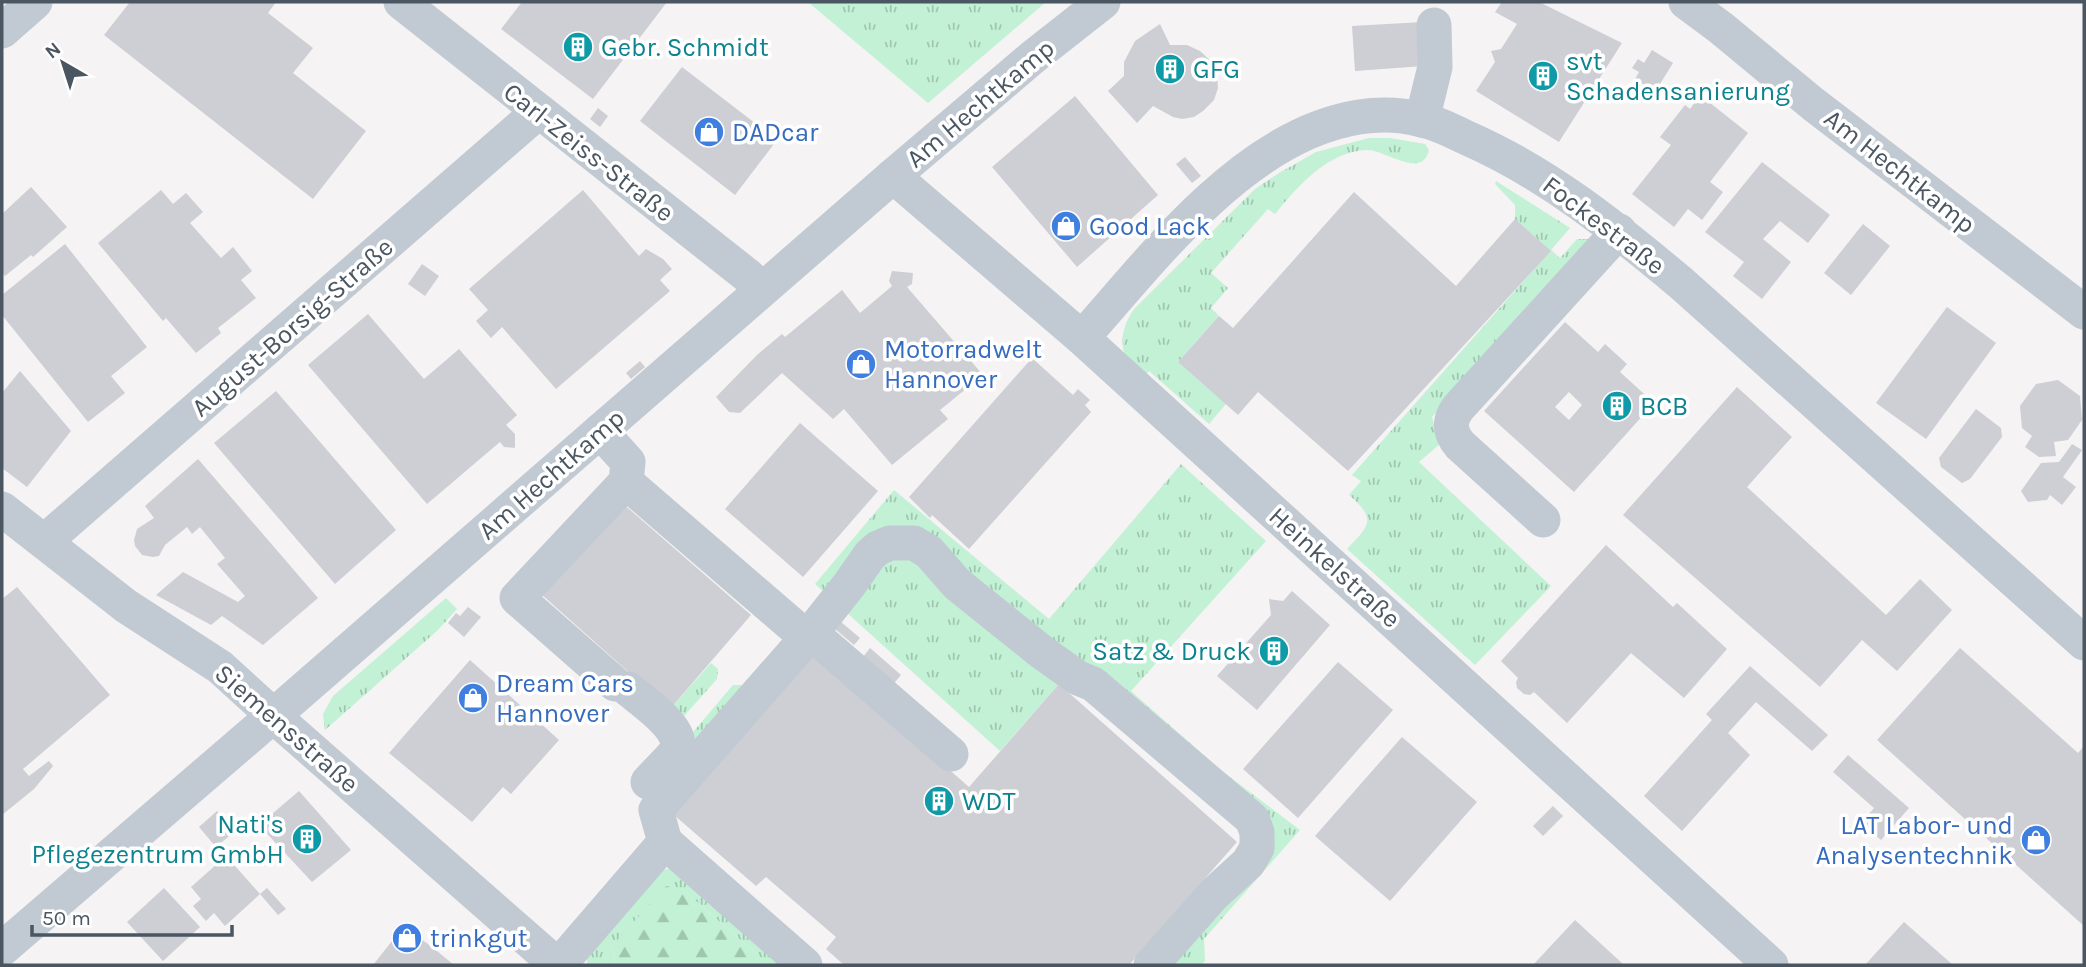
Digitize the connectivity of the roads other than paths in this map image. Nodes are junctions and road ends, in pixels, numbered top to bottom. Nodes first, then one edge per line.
1 (35, 2) edge
2 (1103, 2) edge
3 (1686, 2) edge
4 (415, 6) edge
5 (1434, 25) dead end
6 (2, 31) edge
7 (538, 112) junction
8 (1422, 120) junction
9 (893, 176) junction
10 (1619, 231) junction
11 (761, 290) junction
12 (2084, 312) edge
13 (1082, 338) junction
14 (600, 431) junction
15 (626, 482) junction
16 (2, 509) edge
17 (1543, 520) dead end
18 (45, 541) junction
19 (808, 635) junction
20 (2084, 643) edge
21 (273, 716) junction
22 (951, 754) dead end
23 (654, 814) junction
24 (2, 949) edge
25 (558, 965) edge
26 (805, 965) edge
27 (1151, 965) edge
28 (1771, 965) edge

1 - 6 street
2 - 9 street, Am Hechtkamp
3 - 12 street, Am Hechtkamp
4 - 7 street, Carl-Zeiss-Straße
5 - 8 street
7 - 11 street, Carl-Zeiss-Straße
7 - 18 street, August-Borsig-Straße
8 - 10 street, Fockestraße
8 - 13 street, Fockestraße
9 - 11 street, Am Hechtkamp
9 - 13 street, Heinkelstraße
10 - 17 street
10 - 20 street, Fockestraße
11 - 14 street, Am Hechtkamp
13 - 28 street, Heinkelstraße
14 - 15 street
14 - 21 street, Am Hechtkamp
15 - 19 street
15 - 23 street
16 - 18 street, Siemensstraße
18 - 21 street, Siemensstraße
19 - 22 street
19 - 23 street
19 - 27 street
21 - 24 street, Am Hechtkamp
21 - 25 street, Siemensstraße
23 - 25 street, Siemensstraße
23 - 26 street

